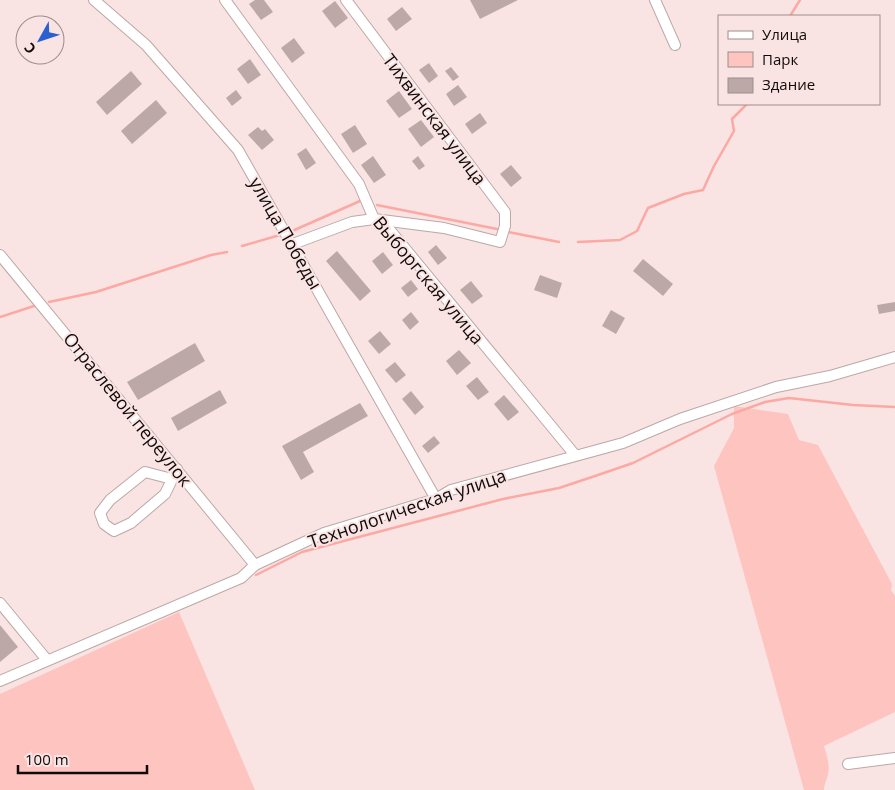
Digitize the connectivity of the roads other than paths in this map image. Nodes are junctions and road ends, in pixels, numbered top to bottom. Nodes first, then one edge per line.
1 (94, 0) edge
2 (225, 0) edge
3 (346, 0) edge
4 (655, 0) edge
5 (675, 45) dead end
6 (374, 219) junction
7 (293, 244) junction
8 (0, 255) edge
9 (895, 357) edge
10 (575, 455) junction
11 (176, 469) junction
12 (172, 479) junction
13 (436, 499) junction
14 (255, 564) junction
15 (0, 603) edge
16 (47, 660) junction
17 (0, 681) edge
18 (895, 758) edge
19 (848, 764) dead end

1 - 7 street, улица Победы
2 - 6 street, Выборгская улица
3 - 6 street, Тихвинская улица
4 - 5 street
6 - 7 street
6 - 10 street, Выборгская улица
7 - 13 street, улица Победы
8 - 11 street, Отраслевой переулок
9 - 10 street, Технологическая улица
10 - 13 street, Технологическая улица
11 - 12 street
11 - 14 street, Отраслевой переулок
12 - 12 street
13 - 14 street, Технологическая улица
14 - 16 street, Технологическая улица
15 - 16 street
16 - 17 street, Технологическая улица
18 - 19 street

